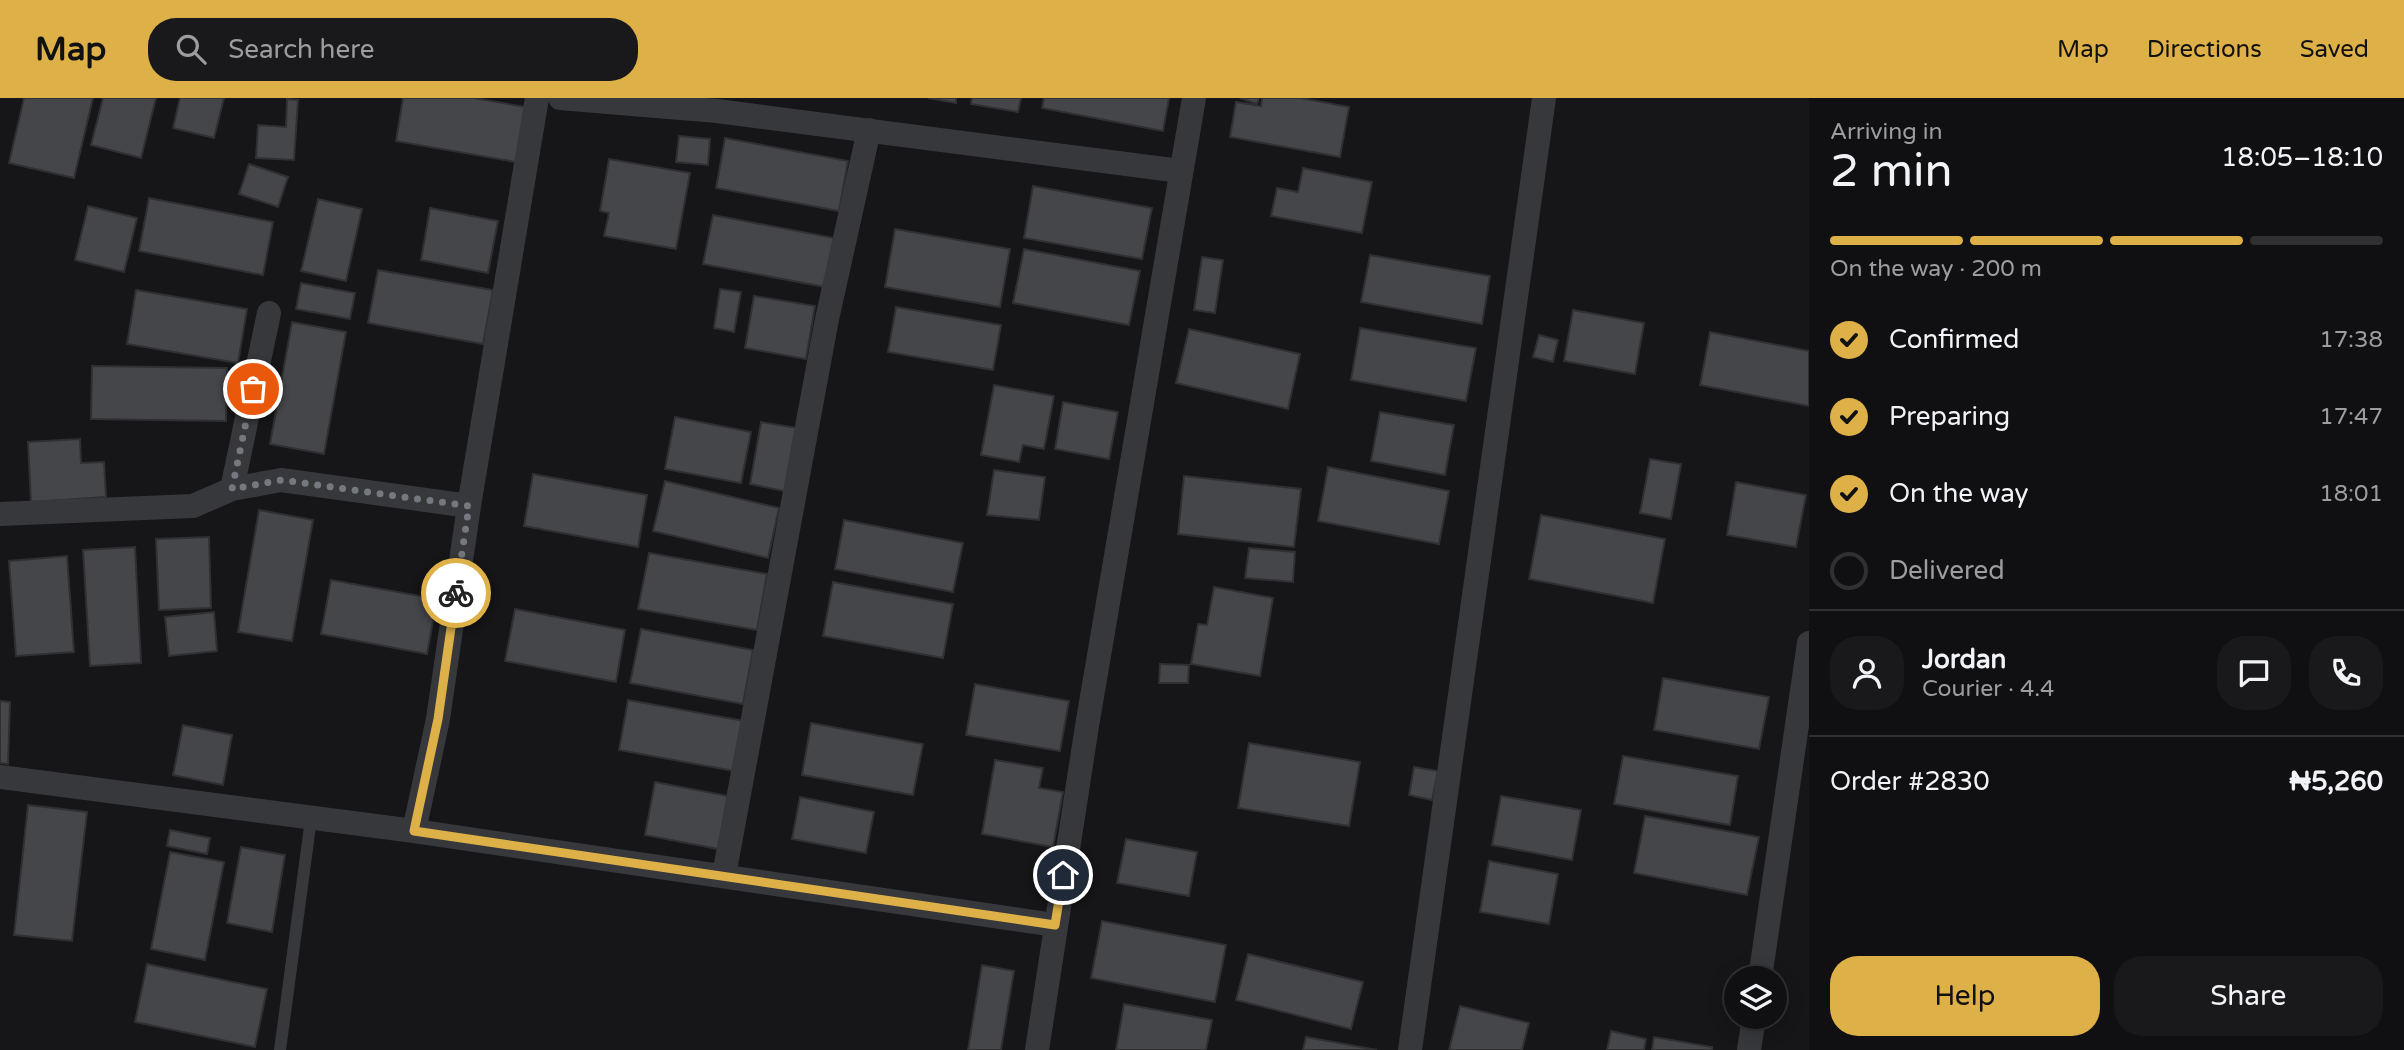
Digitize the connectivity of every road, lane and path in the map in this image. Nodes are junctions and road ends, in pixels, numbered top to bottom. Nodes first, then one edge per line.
1 (537, 98) edge
2 (560, 98) edge
3 (1194, 98) edge
4 (1544, 98) edge
5 (869, 130) junction
6 (1180, 171) junction
7 (269, 313) dead end
8 (232, 489) junction
9 (469, 506) junction
10 (0, 513) edge
11 (1809, 643) edge
12 (0, 777) edge
13 (311, 819) junction
14 (414, 831) junction
15 (724, 875) junction
16 (1055, 925) junction
17 (1762, 966) edge
18 (1752, 1029) edge
19 (280, 1050) edge
20 (1037, 1050) edge
21 (1410, 1050) edge
22 (1749, 1050) edge

1 - 9 street
2 - 5 street
3 - 6 street
4 - 21 street
5 - 6 street
5 - 15 street
6 - 16 street
7 - 8 street
8 - 9 street
8 - 10 street
9 - 14 street
11 - 17 street
12 - 13 street
13 - 14 street
13 - 19 lane
14 - 15 street
15 - 16 street
16 - 20 street
18 - 22 street

